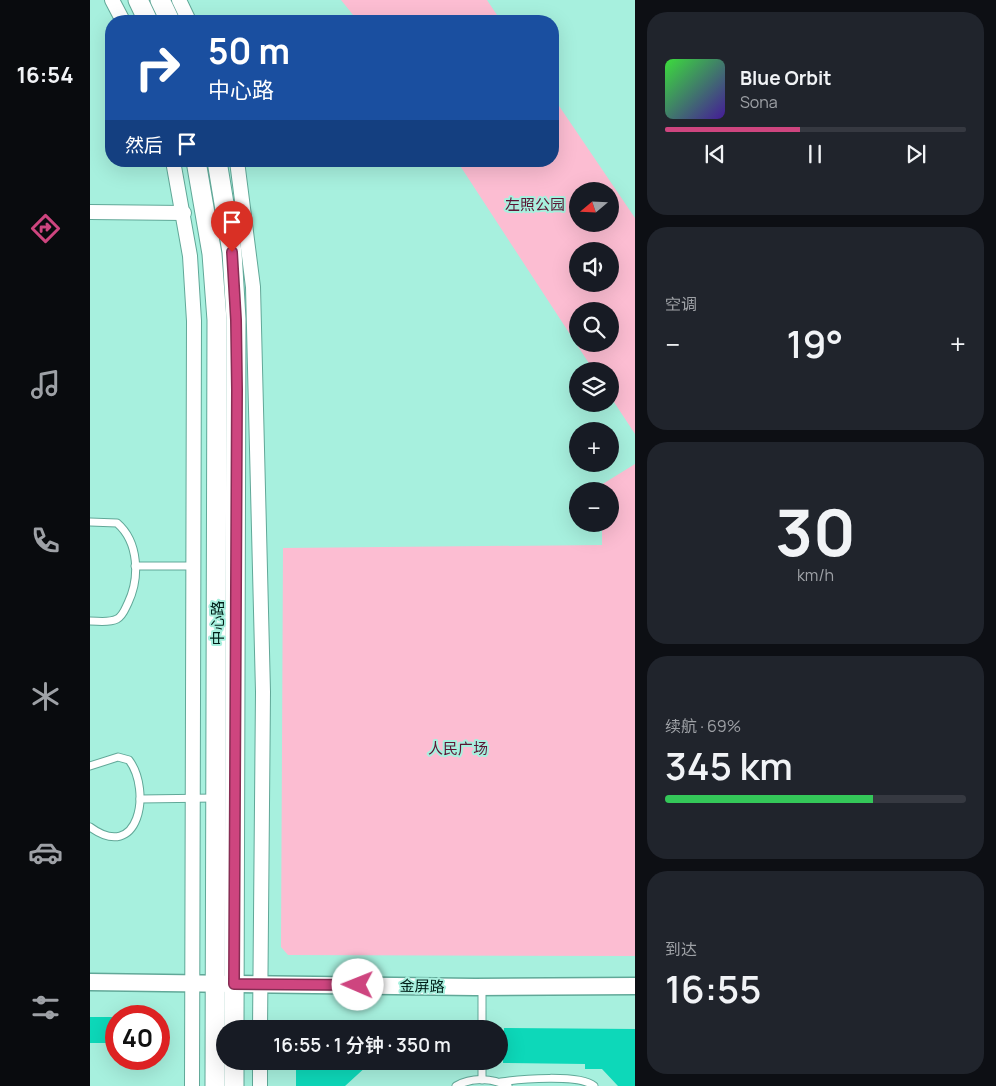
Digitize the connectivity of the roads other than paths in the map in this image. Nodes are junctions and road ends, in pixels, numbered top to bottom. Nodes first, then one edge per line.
1 (112, 0) edge
2 (138, 0) edge
3 (160, 0) edge
4 (179, 0) edge
5 (120, 15) edge
6 (145, 15) edge
7 (167, 15) edge
8 (186, 15) edge
9 (175, 167) edge
10 (197, 167) edge
11 (218, 167) edge
12 (238, 167) edge
13 (90, 212) edge
14 (184, 212) junction
15 (90, 522) edge
16 (135, 566) junction
17 (193, 566) junction
18 (90, 622) edge
19 (90, 766) edge
20 (192, 798) junction
21 (216, 798) junction
22 (140, 799) junction
23 (90, 827) edge
24 (90, 982) edge
25 (192, 984) junction
26 (215, 984) junction
27 (234, 984) junction
28 (260, 984) junction
29 (482, 986) junction
30 (635, 986) edge
31 (234, 1020) edge
32 (260, 1020) edge
33 (482, 1020) edge
34 (234, 1070) edge
35 (260, 1070) edge
36 (482, 1070) edge
37 (482, 1080) junction
38 (500, 1082) junction
39 (192, 1086) edge
40 (214, 1086) edge
41 (234, 1086) edge
42 (260, 1086) edge
43 (456, 1086) edge
44 (508, 1086) edge
45 (594, 1086) edge

1 - 5 street
2 - 6 main road
3 - 7 main road
4 - 8 street
9 - 14 street
10 - 21 main road, 中心路
11 - 27 main road, 中心路
12 - 28 street
13 - 14 street
14 - 17 street
15 - 16 lane
16 - 17 lane
16 - 18 lane
17 - 20 street
19 - 22 lane
20 - 21 lane
20 - 22 lane
20 - 25 street
21 - 26 main road, 中心路
22 - 23 lane
24 - 25 street, 金屏路
25 - 26 street, 金屏路
25 - 39 street
26 - 27 street, 金屏路
26 - 40 main road, 中心路
27 - 28 street, 金屏路
27 - 31 main road, 中心路
28 - 29 street, 金屏路
28 - 32 street
29 - 30 street, 金屏路
29 - 33 lane
34 - 41 main road
35 - 42 street
36 - 37 lane
37 - 38 lane
37 - 43 lane
38 - 44 lane
38 - 45 lane

